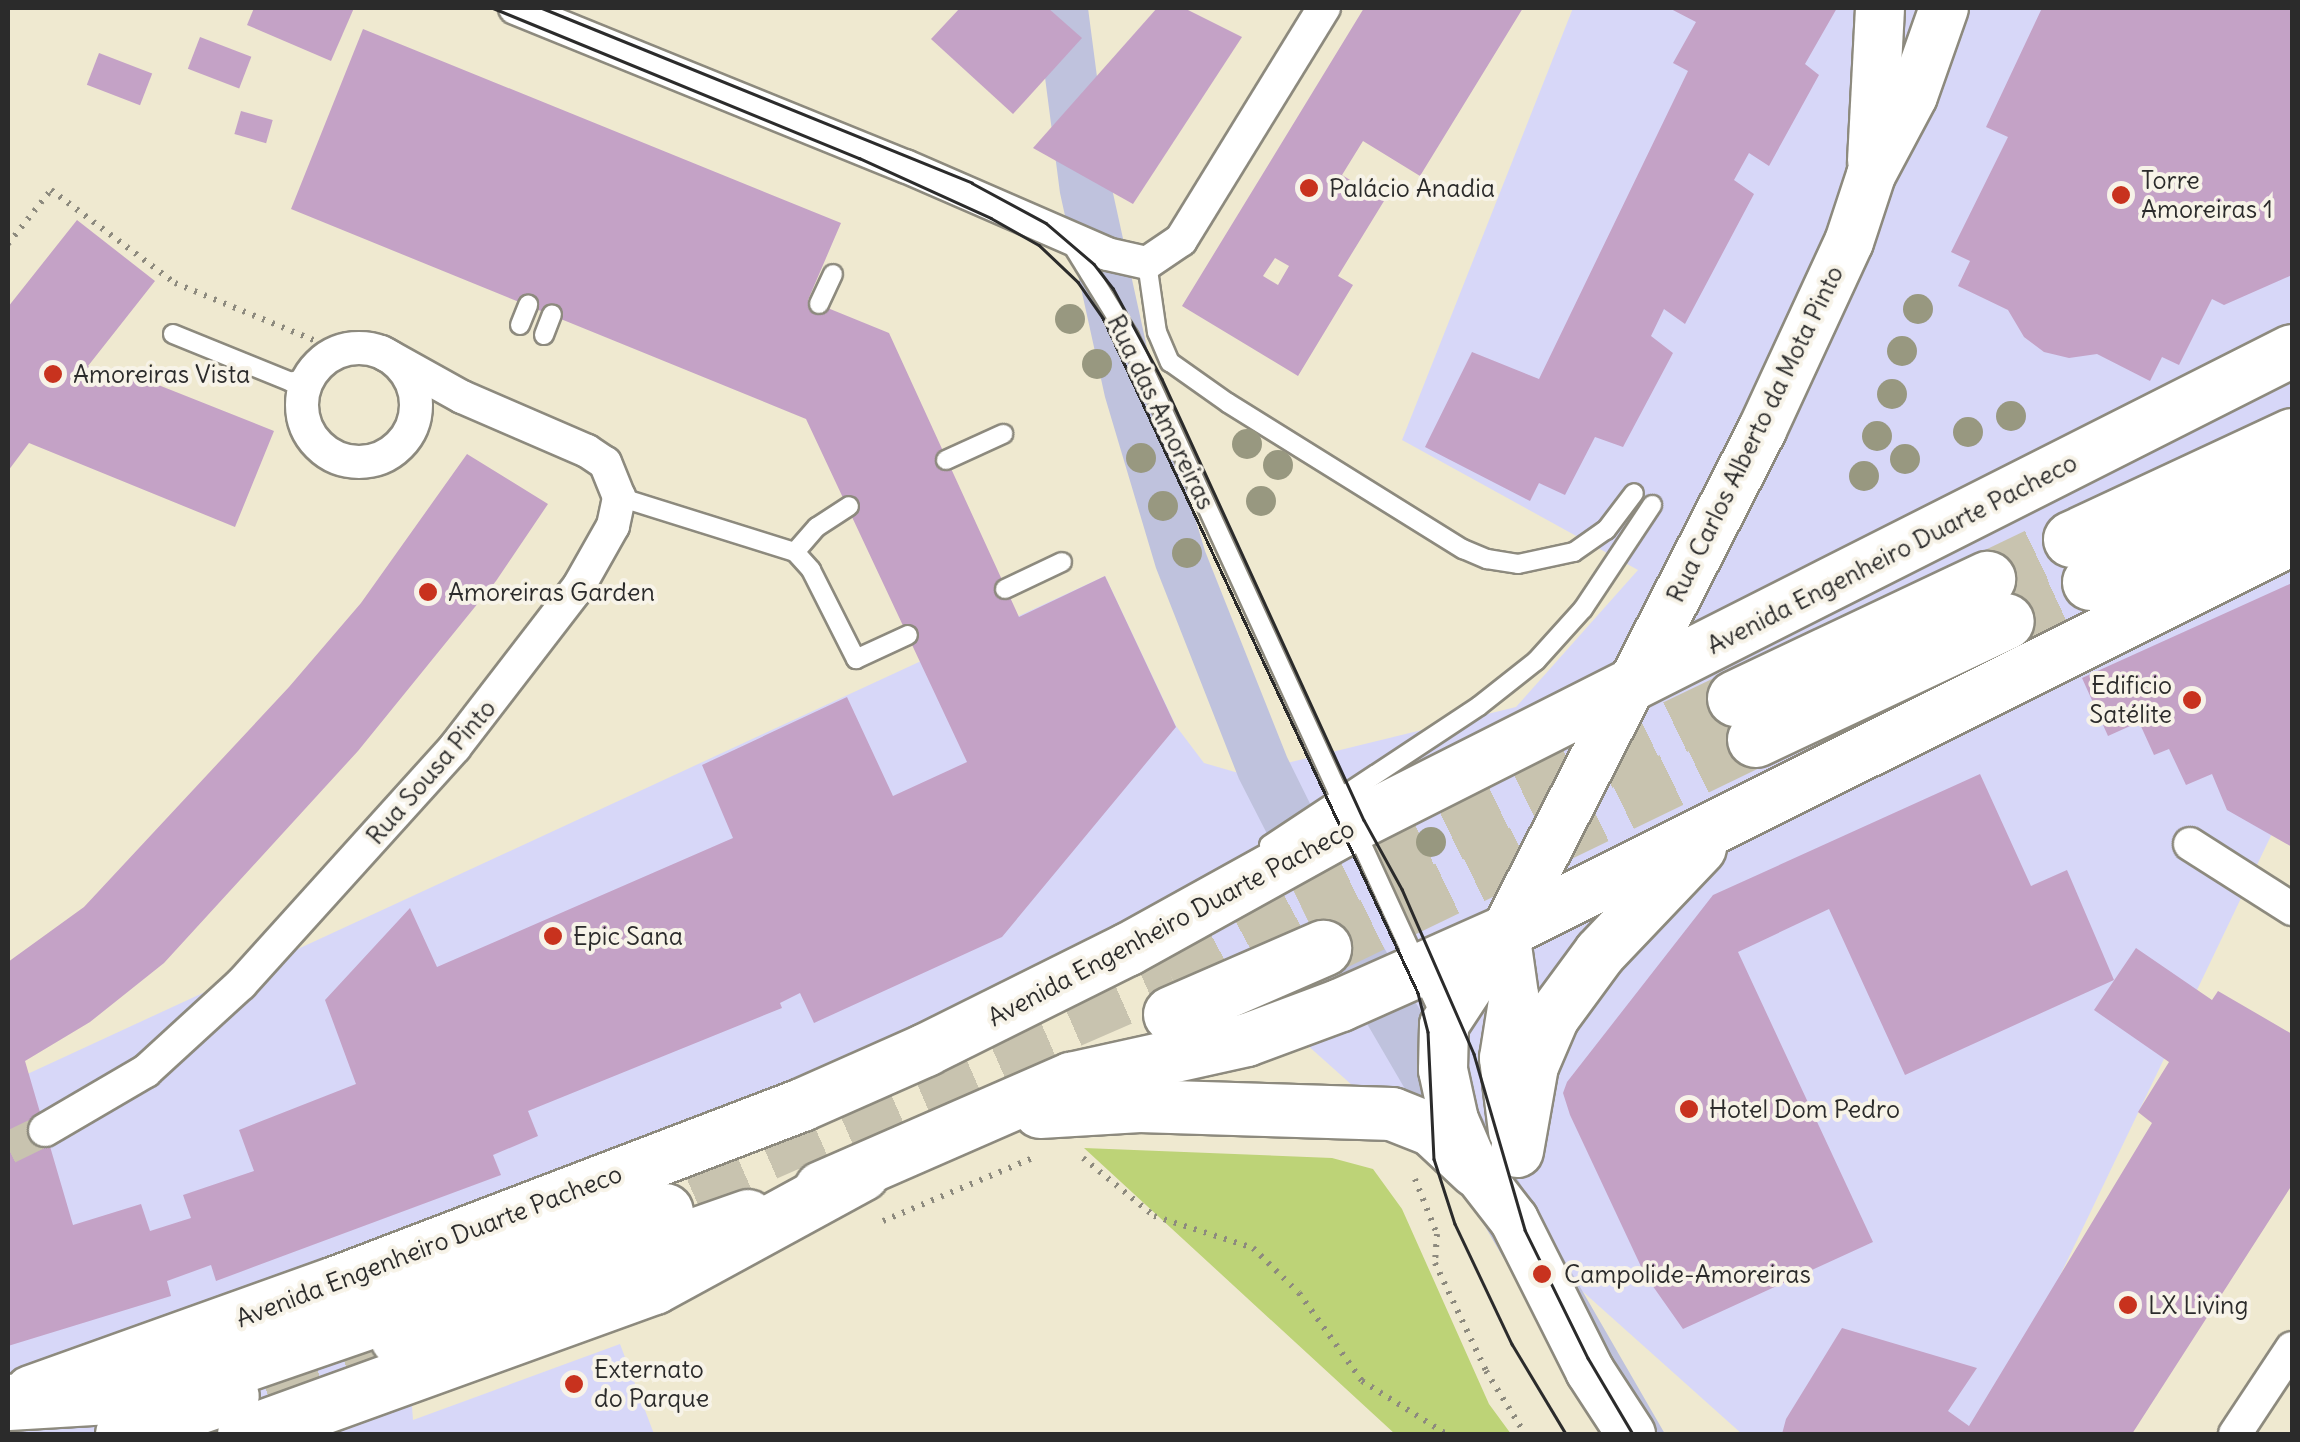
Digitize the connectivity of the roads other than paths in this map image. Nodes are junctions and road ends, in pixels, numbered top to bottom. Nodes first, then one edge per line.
1 (515, 8) edge
2 (1324, 8) edge
3 (1880, 8) edge
4 (1944, 8) edge
5 (1871, 174) junction
6 (1065, 236) junction
7 (1147, 263) junction
8 (832, 274) dead end
9 (819, 304) dead end
10 (528, 305) dead end
11 (552, 314) dead end
12 (520, 324) dead end
13 (173, 334) dead end
14 (544, 334) dead end
15 (2292, 351) edge
16 (381, 352) junction
17 (309, 377) junction
18 (462, 397) junction
19 (1003, 434) dead end
20 (2292, 436) edge
21 (406, 438) junction
22 (946, 460) dead end
23 (2292, 488) edge
24 (1634, 494) dead end
25 (619, 497) junction
26 (1652, 505) dead end
27 (849, 506) dead end
28 (2292, 539) edge
29 (795, 552) junction
30 (1062, 562) dead end
31 (1006, 588) dead end
32 (1996, 600) tunnel mouth
33 (908, 634) dead end
34 (1627, 688) junction
35 (1745, 718) tunnel mouth
36 (1345, 812) junction
37 (1725, 822) junction
38 (2190, 844) dead end
39 (2292, 909) edge
40 (1505, 932) junction
41 (1323, 948) tunnel mouth
42 (1420, 970) junction
43 (1171, 1014) dead end
44 (1444, 1026) junction
45 (989, 1117) junction
46 (45, 1130) tunnel mouth
47 (1497, 1161) junction
48 (860, 1172) junction
49 (665, 1211) tunnel mouth
50 (2292, 1348) edge
51 (8, 1401) edge
52 (122, 1434) edge
53 (245, 1434) edge
54 (1630, 1434) edge
55 (2235, 1434) edge

1 - 6 street
2 - 7 street
3 - 5 main road, Rua Carlos Alberto da Mota Pinto
4 - 5 main road, Rua Carlos Alberto da Mota Pinto
5 - 34 main road, Rua Carlos Alberto da Mota Pinto
6 - 7 street
6 - 36 lane, Rua das Amoreiras
7 - 24 lane
8 - 9 lane
10 - 12 lane
11 - 14 lane
13 - 17 lane
15 - 34 main road, Avenida Engenheiro Duarte Pacheco
16 - 17 street
16 - 18 street
16 - 21 street
17 - 21 street
18 - 21 street
18 - 25 street
19 - 22 lane
20 - 23 highway
25 - 29 lane
25 - 46 street, Rua Sousa Pinto
26 - 36 lane
27 - 29 lane
28 - 37 main road
29 - 33 lane
30 - 31 lane
32 - 35 highway
34 - 36 main road, Avenida Engenheiro Duarte Pacheco
34 - 40 main road, Rua Carlos Alberto da Mota Pinto
36 - 42 lane, Rua das Amoreiras
36 - 51 main road, Avenida Engenheiro Duarte Pacheco
37 - 40 main road
37 - 47 main road
38 - 39 street
40 - 42 main road
40 - 44 main road, Rua Carlos Alberto da Mota Pinto
40 - 47 main road
41 - 43 highway
42 - 44 lane, Rua das Amoreiras
42 - 45 main road
44 - 47 main road
45 - 47 main road
45 - 48 main road
47 - 54 main road
48 - 52 main road
48 - 53 highway
49 - 51 highway
50 - 55 street

